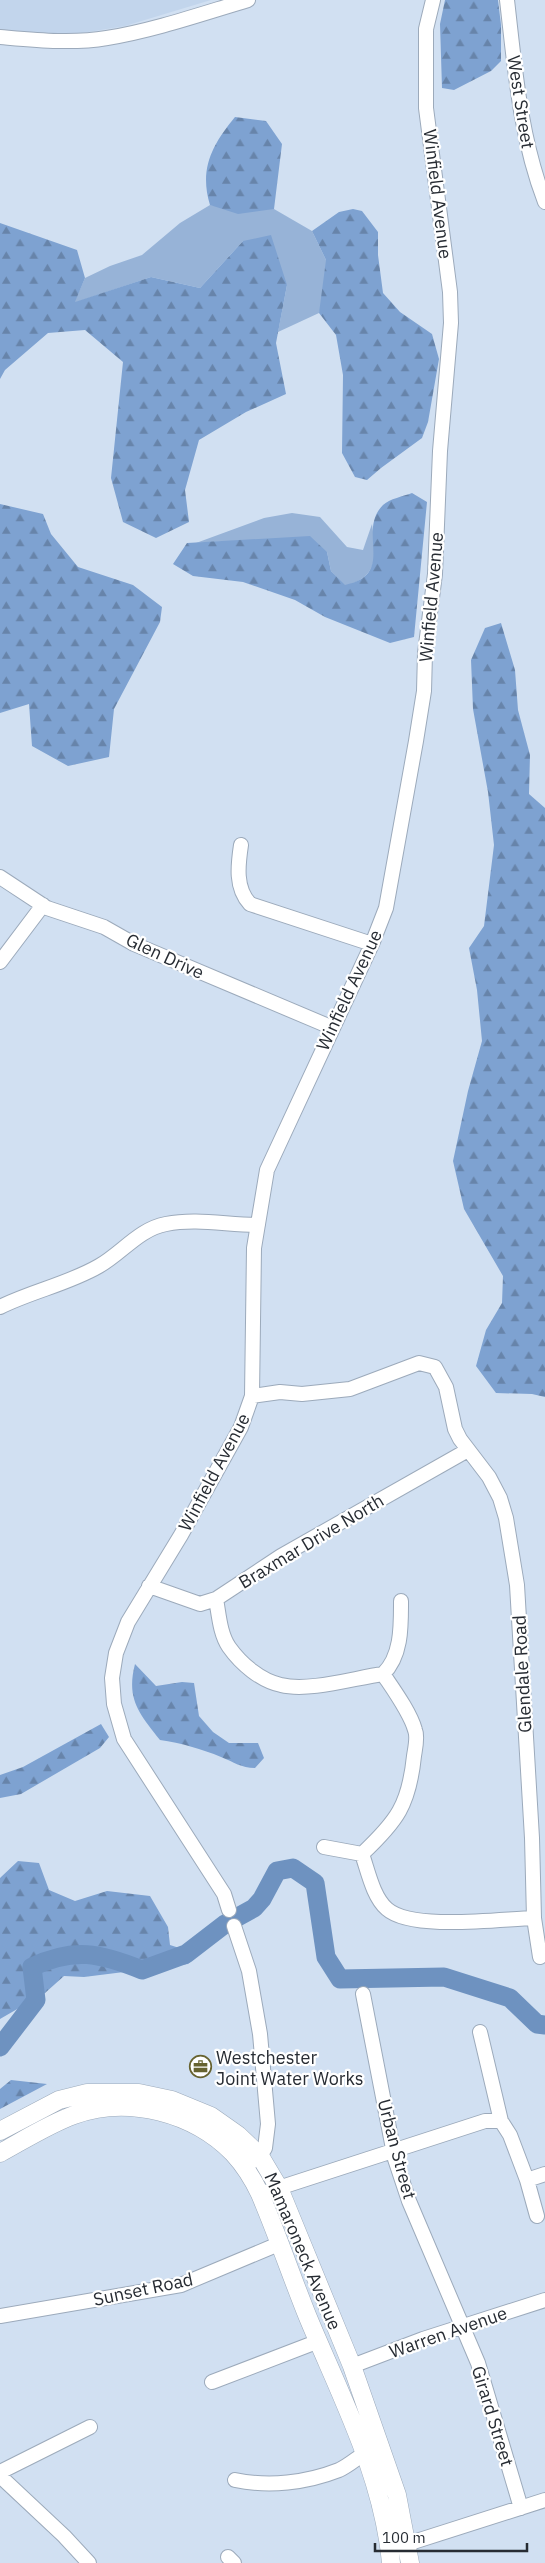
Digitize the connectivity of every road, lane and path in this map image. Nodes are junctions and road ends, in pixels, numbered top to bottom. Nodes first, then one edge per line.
1 (248, 0) edge
2 (433, 0) edge
3 (507, 0) edge
4 (0, 37) edge
5 (545, 202) edge
6 (241, 845) dead end
7 (0, 877) edge
8 (43, 905) junction
9 (372, 944) junction
10 (0, 962) edge
11 (333, 1028) junction
12 (258, 1225) junction
13 (0, 1308) edge
14 (252, 1396) junction
15 (468, 1450) junction
16 (149, 1586) junction
17 (216, 1599) junction
18 (400, 1602) dead end
19 (383, 1674) junction
20 (324, 1847) dead end
21 (362, 1854) junction
22 (229, 1910) dead end
23 (534, 1918) junction
24 (234, 1926) dead end
25 (540, 1957) dead end
26 (363, 1994) dead end
27 (480, 2032) dead end
28 (501, 2120) junction
29 (0, 2131) edge
30 (394, 2150) junction
31 (0, 2153) edge
32 (260, 2156) junction
33 (244, 2167) junction
34 (545, 2174) edge
35 (528, 2180) junction
36 (279, 2188) junction
37 (260, 2194) junction
38 (537, 2216) dead end
39 (280, 2243) junction
40 (545, 2300) edge
41 (0, 2316) edge
42 (462, 2326) junction
43 (319, 2341) junction
44 (352, 2366) junction
45 (212, 2382) dead end
46 (90, 2427) dead end
47 (365, 2453) junction
48 (0, 2472) edge
49 (0, 2476) edge
50 (235, 2480) dead end
51 (545, 2500) edge
52 (521, 2508) junction
53 (406, 2544) junction
54 (89, 2563) edge
55 (391, 2563) edge
56 (410, 2563) edge

1 - 4 street
2 - 9 street, Winfield Avenue
3 - 5 street, West Street
6 - 9 street
7 - 8 street, Glen Drive
8 - 10 street
8 - 11 street, Glen Drive
9 - 11 street, Winfield Avenue
11 - 12 street, Winfield Avenue
12 - 13 street
12 - 14 street, Winfield Avenue
14 - 15 street, Glendale Road
14 - 16 street, Winfield Avenue
15 - 17 street, Braxmar Drive North
15 - 23 street, Glendale Road
16 - 17 street, Braxmar Drive North
16 - 22 street, Winfield Avenue
17 - 19 street
18 - 19 street
19 - 21 street
20 - 21 street
21 - 23 street
23 - 25 street, Glendale Road
24 - 32 street
26 - 30 street, Urban Street
27 - 28 street
28 - 30 street
28 - 35 street
29 - 32 main road, Mamaroneck Avenue
30 - 36 street
30 - 42 street, Urban Street
31 - 33 main road, Mamaroneck Avenue
32 - 33 street
32 - 36 main road, Mamaroneck Avenue
33 - 37 main road, Mamaroneck Avenue
34 - 35 street
35 - 38 street
36 - 37 street
36 - 44 main road, Mamaroneck Avenue
37 - 39 main road, Mamaroneck Avenue
39 - 41 street, Sunset Road
39 - 43 main road, Mamaroneck Avenue
40 - 42 street, Warren Avenue
42 - 44 street, Warren Avenue
42 - 52 street, Girard Street
43 - 45 street
43 - 47 main road, Mamaroneck Avenue
44 - 53 main road, Mamaroneck Avenue
46 - 48 street
47 - 50 street
47 - 55 main road, Mamaroneck Avenue
49 - 54 street
51 - 52 street
52 - 53 street
53 - 56 main road, Mamaroneck Avenue

